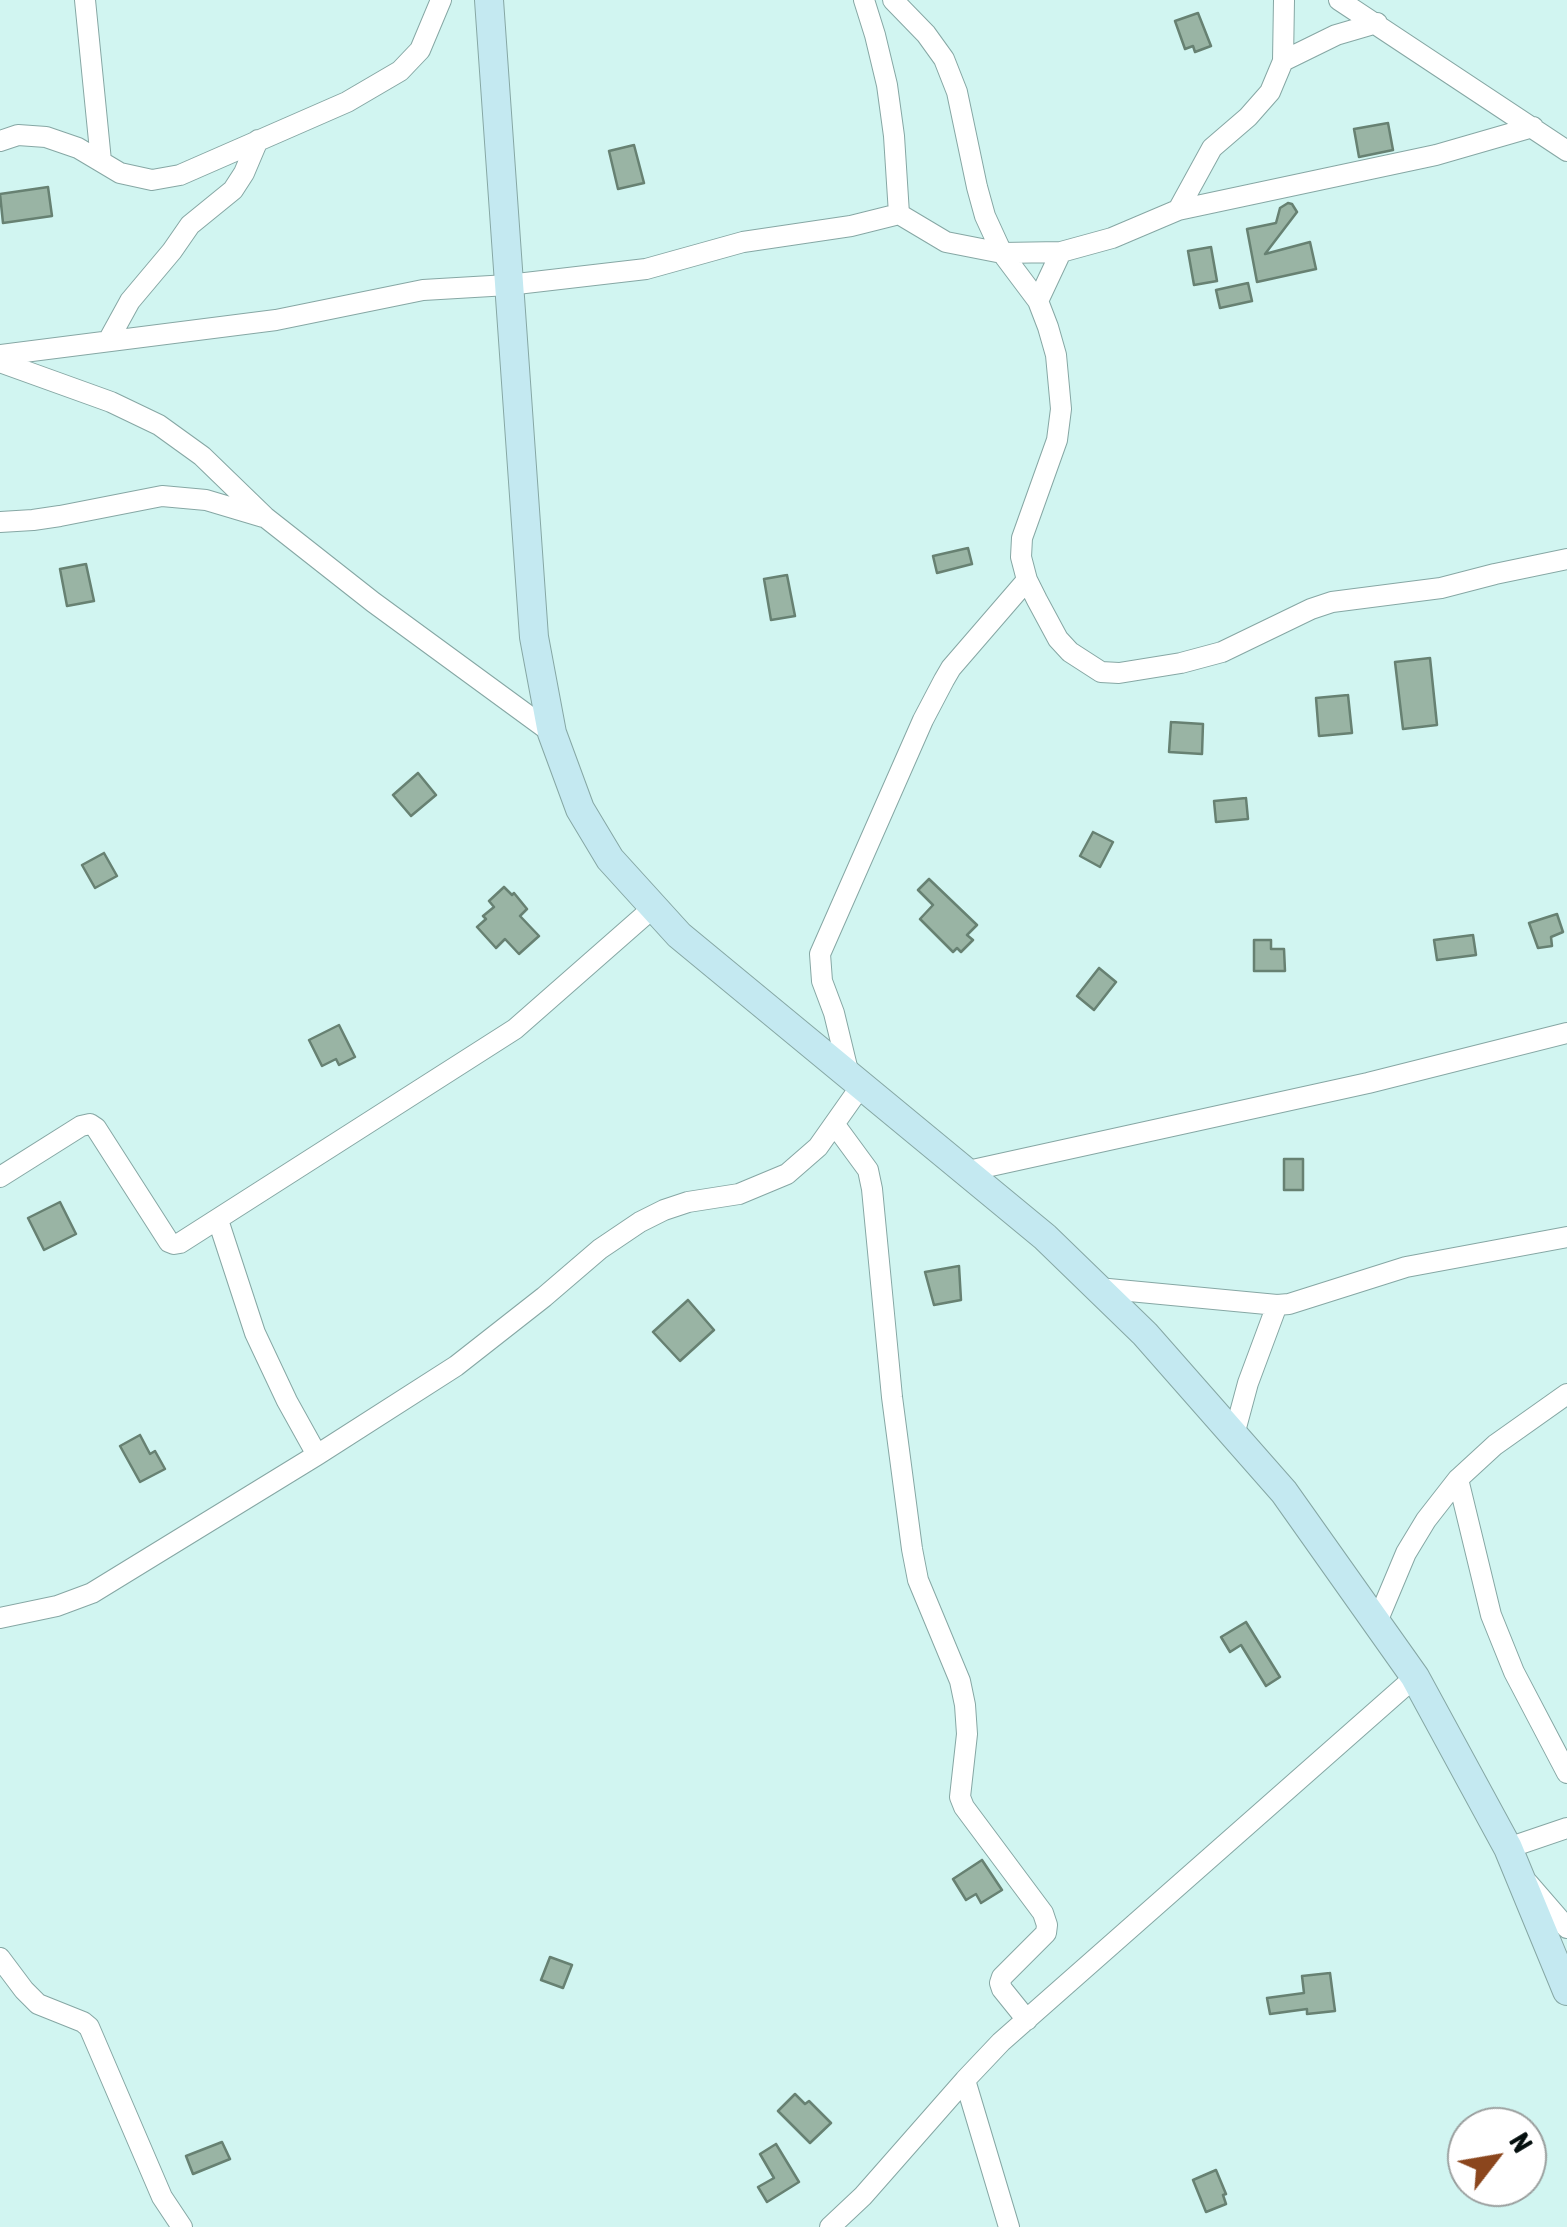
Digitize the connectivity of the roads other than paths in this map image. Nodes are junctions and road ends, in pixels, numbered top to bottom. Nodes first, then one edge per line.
1 (85, 0) edge
2 (441, 0) edge
3 (489, 0) edge
4 (864, 0) edge
5 (893, 0) edge
6 (1284, 0) edge
7 (1340, 0) edge
8 (1377, 23) junction
9 (1283, 62) junction
10 (1533, 127) junction
11 (258, 140) junction
12 (0, 141) edge
13 (1567, 151) edge
14 (101, 160) junction
15 (1178, 210) junction
16 (899, 214) junction
17 (1061, 252) junction
18 (1002, 253) junction
19 (508, 284) junction
20 (1038, 300) junction
21 (108, 341) junction
22 (0, 359) edge
23 (265, 517) junction
24 (0, 522) edge
25 (1567, 558) edge
26 (1027, 580) junction
27 (552, 733) junction
28 (654, 907) junction
29 (1562, 1037) edge
30 (855, 1081) junction
31 (835, 1125) junction
32 (968, 1172) junction
33 (0, 1177) edge
34 (218, 1220) junction
35 (1567, 1237) edge
36 (1098, 1288) junction
37 (1277, 1305) junction
38 (1567, 1394) edge
39 (1234, 1434) junction
40 (317, 1455) junction
41 (1458, 1479) junction
42 (0, 1618) edge
43 (1377, 1622) junction
44 (1416, 1678) junction
45 (1567, 1773) edge
46 (1567, 1828) edge
47 (1514, 1861) junction
48 (1567, 1928) edge
49 (0, 1958) edge
50 (1567, 1991) edge
51 (1027, 2020) junction
52 (965, 2080) junction
53 (182, 2227) edge
54 (830, 2227) edge
55 (1009, 2227) edge

1 - 14 street
2 - 11 street
3 - 19 street
4 - 16 street
5 - 18 street
6 - 9 street
7 - 8 street
8 - 9 street
8 - 10 street
9 - 15 street
10 - 13 street
10 - 15 street
11 - 14 street
11 - 21 street
12 - 14 street
15 - 17 street
16 - 18 street
16 - 19 street
17 - 18 street
17 - 20 street
18 - 20 street
19 - 21 street
19 - 27 street
20 - 26 street
21 - 22 street
22 - 23 street
23 - 24 street
23 - 27 street
25 - 26 street
26 - 30 street
27 - 28 street
28 - 30 street
28 - 34 street
29 - 32 street
30 - 31 street
30 - 32 street
31 - 40 street
31 - 51 street
32 - 36 street
33 - 34 street
34 - 40 street
35 - 37 street
36 - 37 street
36 - 39 street
37 - 39 street
38 - 41 street
39 - 43 street
40 - 42 street
41 - 43 street
41 - 45 street
43 - 44 street
44 - 47 street
44 - 51 street
46 - 47 street
47 - 48 street
47 - 50 street
49 - 53 street
51 - 52 street
52 - 54 street
52 - 55 street

